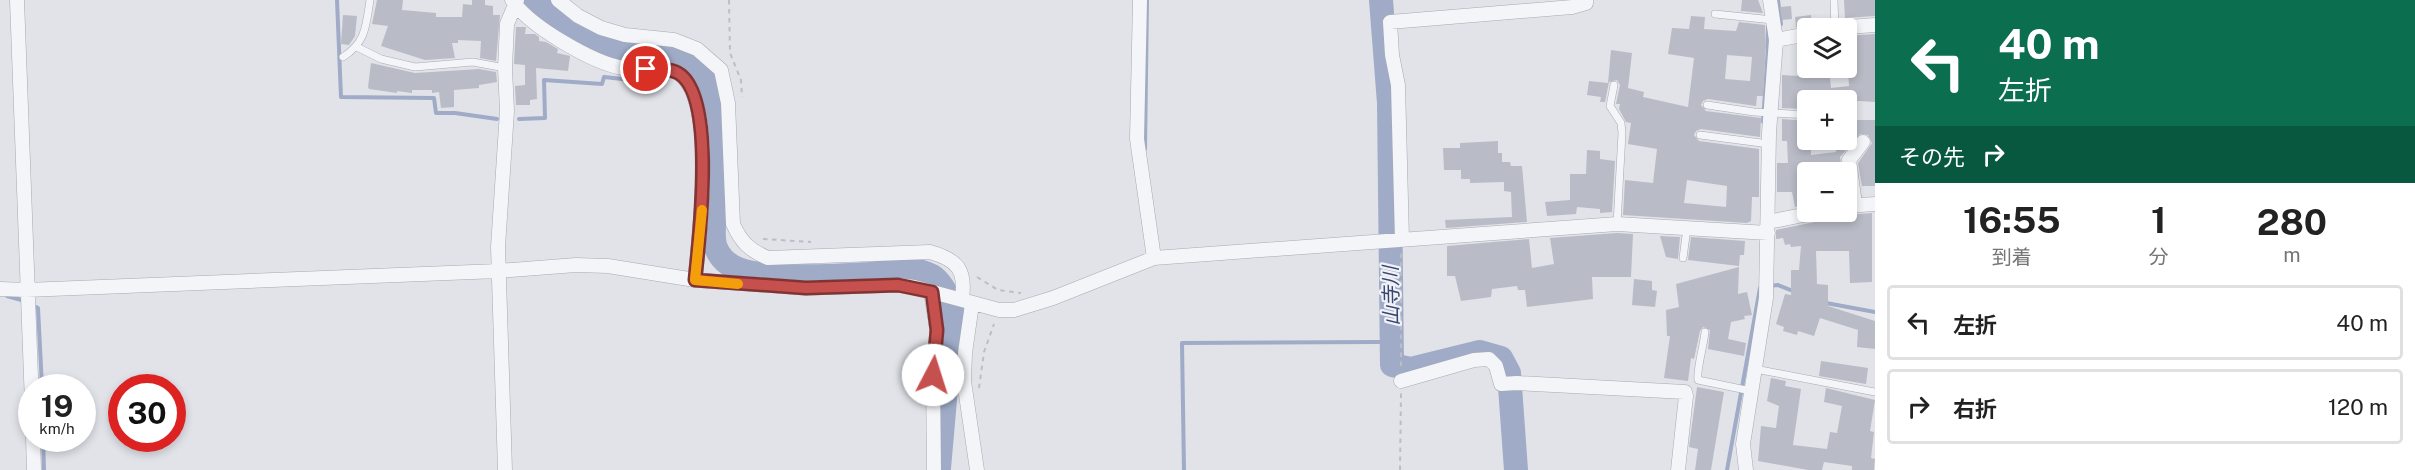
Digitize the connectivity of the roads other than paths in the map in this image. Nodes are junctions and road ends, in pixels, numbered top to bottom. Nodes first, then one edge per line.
1 (17, 0) edge
2 (370, 0) edge
3 (558, 0) edge
4 (1140, 0) edge
5 (1586, 0) edge
6 (1770, 0) edge
7 (1834, 0) edge
8 (515, 2) edge
9 (1715, 14) dead end
10 (1835, 18) edge
11 (1773, 20) junction
12 (1875, 25) edge
13 (1857, 26) edge
14 (1797, 36) edge
15 (1776, 40) junction
16 (357, 47) junction
17 (343, 57) dead end
18 (505, 68) junction
19 (1614, 85) dead end
20 (1707, 105) dead end
21 (1771, 114) junction
22 (1797, 115) edge
23 (1700, 135) dead end
24 (1863, 142) dead end
25 (1769, 144) junction
26 (1849, 162) edge
27 (1875, 204) edge
28 (1857, 205) edge
29 (1797, 218) edge
30 (1617, 224) junction
31 (1768, 227) junction
32 (1687, 228) junction
33 (1401, 240) junction
34 (1154, 258) junction
35 (1683, 258) dead end
36 (498, 271) junction
37 (695, 280) junction
38 (0, 289) edge
39 (26, 291) junction
40 (932, 292) junction
41 (967, 302) junction
42 (1705, 332) dead end
43 (1755, 369) junction
44 (30, 374) edge
45 (1401, 381) road end
46 (1751, 391) junction
47 (1875, 392) edge
48 (33, 452) edge
49 (34, 470) edge
50 (505, 470) edge
51 (934, 470) edge
52 (977, 470) edge
53 (1678, 470) edge
54 (1746, 470) edge

1 - 39 street
2 - 16 lane
3 - 41 street
4 - 34 street
5 - 33 street
6 - 11 street
7 - 10 lane
8 - 18 street
8 - 37 street
9 - 11 lane
11 - 15 street
12 - 13 street
14 - 15 street
15 - 21 street
16 - 17 lane
16 - 18 lane
18 - 36 street
19 - 30 lane
20 - 21 lane
21 - 22 lane
21 - 25 street
23 - 25 lane
24 - 26 street
25 - 31 street
27 - 28 street
29 - 31 street
30 - 32 street
30 - 33 street
31 - 32 street
31 - 43 street
32 - 35 lane
33 - 34 street
34 - 41 street
36 - 37 street
36 - 39 street
36 - 50 street
37 - 40 street
38 - 39 street
39 - 44 street
40 - 41 street
40 - 51 street
41 - 52 street
42 - 46 lane
43 - 46 street
43 - 47 lane
45 - 53 street
46 - 54 street
48 - 49 street

